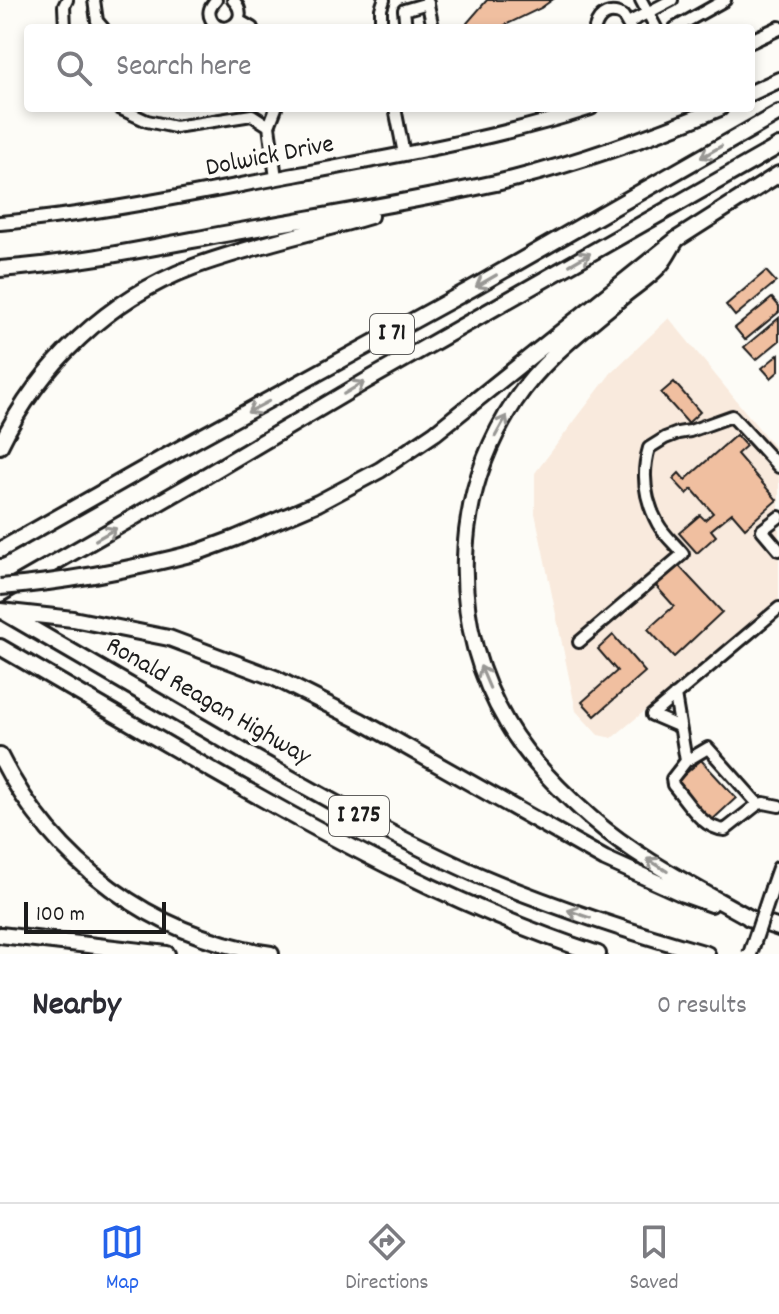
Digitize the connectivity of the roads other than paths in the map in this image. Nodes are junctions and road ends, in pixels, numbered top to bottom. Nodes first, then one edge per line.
1 (67, 0) edge
2 (94, 0) edge
3 (216, 0) edge
4 (233, 0) edge
5 (384, 0) edge
6 (641, 0) edge
7 (672, 0) edge
8 (725, 0) edge
9 (428, 2) edge
10 (648, 13) junction
11 (238, 20) junction
12 (65, 24) edge
13 (100, 24) edge
14 (215, 24) edge
15 (234, 24) edge
16 (245, 24) edge
17 (381, 24) edge
18 (406, 24) edge
19 (432, 24) edge
20 (596, 24) edge
21 (628, 24) edge
22 (632, 24) edge
23 (654, 24) edge
24 (682, 24) edge
25 (779, 28) edge
26 (755, 39) edge
27 (779, 80) edge
28 (755, 91) edge
29 (128, 112) edge
30 (274, 112) edge
31 (396, 112) edge
32 (579, 112) edge
33 (711, 112) edge
34 (779, 113) edge
35 (269, 126) junction
36 (779, 146) edge
37 (404, 154) junction
38 (779, 174) edge
39 (276, 178) junction
40 (451, 193) junction
41 (0, 223) edge
42 (677, 239) junction
43 (0, 269) edge
44 (0, 446) edge
45 (779, 467) edge
46 (779, 517) edge
47 (1, 550) edge
48 (779, 550) edge
49 (0, 587) edge
50 (0, 594) edge
51 (779, 608) edge
52 (0, 610) edge
53 (579, 642) dead end
54 (0, 647) edge
55 (675, 695) junction
56 (680, 727) junction
57 (0, 756) edge
58 (686, 761) junction
59 (758, 804) junction
60 (779, 806) edge
61 (779, 868) edge
62 (750, 918) junction
63 (779, 928) edge
64 (0, 935) edge
65 (167, 954) edge
66 (271, 954) edge
67 (598, 954) edge
68 (707, 954) edge
69 (750, 954) edge

1 - 12 lane
2 - 13 lane
3 - 14 lane
4 - 11 lane
5 - 17 lane
6 - 10 lane
7 - 10 lane
8 - 24 lane
9 - 18 lane
9 - 19 lane
10 - 22 lane
10 - 23 lane
11 - 15 lane
11 - 16 lane
20 - 21 lane
25 - 26 main road
27 - 28 highway
29 - 35 lane
30 - 35 lane
31 - 37 lane
32 - 37 main road, Dolwick Drive
33 - 40 highway
34 -> 47 highway, I 71
35 - 39 lane
50 -> 36 highway, I 71, bridge
37 - 39 main road, Dolwick Drive
38 - 42 highway
39 - 41 main road, Dolwick Drive
40 - 43 highway
40 - 44 highway
42 - 49 highway, bridge
62 -> 42 highway
45 - 53 lane
46 - 48 lane
51 - 55 lane
52 - 62 highway
68 -> 52 highway, Ronald Reagan Highway / I 275
54 - 67 highway, I 275
55 - 56 lane
55 - 56 lane
56 - 58 lane
57 - 66 highway
58 - 59 lane
58 - 59 lane
59 - 60 lane
61 - 69 main road, bridge
62 - 63 highway
64 - 65 highway

